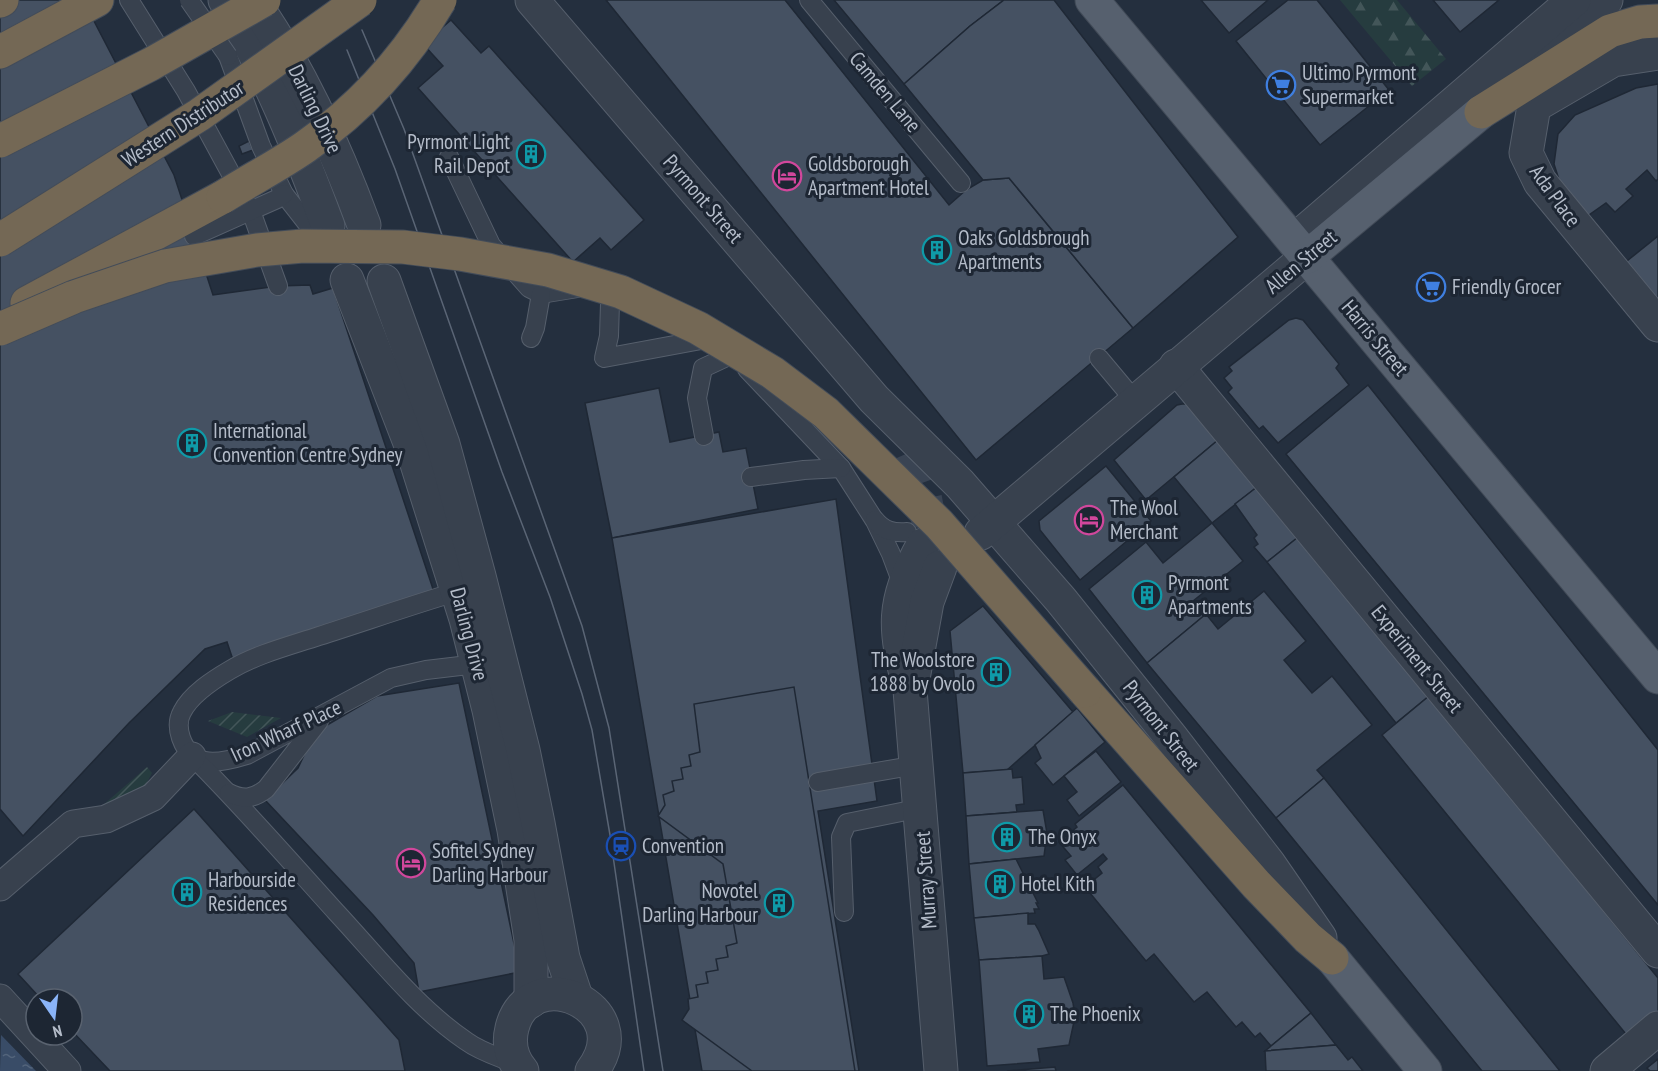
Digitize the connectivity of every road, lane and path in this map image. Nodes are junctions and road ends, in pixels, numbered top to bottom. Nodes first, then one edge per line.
1 (59, 0) edge
2 (97, 0) edge
3 (123, 0) edge
4 (129, 0) edge
5 (189, 0) edge
6 (225, 0) edge
7 (360, 0) edge
8 (440, 0) edge
9 (532, 0) edge
10 (809, 0) edge
11 (1092, 0) edge
12 (1574, 0) edge
13 (1606, 0) edge
14 (250, 21) edge
15 (1649, 22) edge
16 (0, 36) edge
17 (206, 51) dead end
18 (0, 52) edge
19 (1658, 53) edge
20 (0, 68) edge
21 (1481, 112) junction
22 (254, 127) junction
23 (0, 141) edge
24 (449, 157) dead end
25 (961, 183) dead end
26 (284, 194) junction
27 (251, 210) junction
28 (364, 225) dead end
29 (319, 226) joint
30 (194, 236) dead end
31 (0, 240) edge
32 (1300, 249) junction
33 (384, 281) dead end
34 (618, 283) junction
35 (278, 286) dead end
36 (346, 290) junction
37 (541, 294) junction
38 (0, 318) edge
39 (1658, 325) edge
40 (0, 329) edge
41 (531, 338) dead end
42 (712, 338) junction
43 (358, 348) junction
44 (733, 354) junction
45 (1099, 358) dead end
46 (1176, 366) junction
47 (874, 399) junction
48 (1135, 401) junction
49 (704, 436) dead end
50 (412, 448) junction
51 (908, 453) tunnel mouth
52 (841, 468) junction
53 (751, 477) dead end
54 (872, 516) junction
55 (988, 528) junction
56 (924, 548) joint
57 (459, 591) junction
58 (915, 594) junction
59 (477, 664) junction
60 (1658, 677) edge
61 (324, 715) junction
62 (192, 756) junction
63 (917, 765) junction
64 (818, 782) dead end
65 (228, 793) junction
66 (921, 808) junction
67 (0, 887) edge
68 (844, 912) dead end
69 (1658, 951) edge
70 (1332, 958) junction
71 (576, 997) junction
72 (0, 998) edge
73 (531, 1001) junction
74 (1658, 1028) edge
75 (519, 1067) edge
76 (67, 1071) edge
77 (592, 1071) edge
78 (941, 1071) edge
79 (1425, 1071) edge
80 (1607, 1071) edge

1 - 16 highway
2 - 18 highway
3 - 20 lane
4 - 27 lane
5 - 14 lane, bridge
6 - 14 street, Darling Drive
7 - 31 highway, Western Distributor, bridge
8 - 38 highway, bridge
9 - 47 street, Pyrmont Street
10 - 25 lane, Camden Lane
11 - 32 main road, Harris Street
12 - 32 street, Allen Street
13 - 21 street, Allen Street
14 - 17 lane
14 - 22 lane
14 - 22 lane
14 - 23 highway, bridge
14 - 28 street, Darling Drive
14 - 29 street, Darling Drive
15 - 21 highway
19 - 39 street, Ada Place
21 - 32 main road, Allen Street
22 - 26 lane
24 - 37 lane
26 - 27 lane
26 - 29 lane
27 - 30 lane
27 - 35 lane
32 - 46 street, Allen Street
32 - 60 main road, Harris Street
33 - 71 street, Darling Drive
34 - 37 lane
34 - 42 lane
34 - 42 lane
36 - 43 lane
36 - 43 lane
36 - 50 street, Darling Drive
37 - 41 lane
40 - 70 highway, bridge
42 - 44 lane
43 - 50 lane
44 - 49 lane
44 - 52 lane
45 - 48 lane
46 - 48 street, Allen Street
46 - 69 street, Experiment Street
47 - 51 street, Pyrmont Street
47 - 55 street, Pyrmont Street
48 - 55 street, Allen Street
50 - 57 street, Darling Drive
52 - 53 lane
52 - 54 lane
54 - 56 lane
54 - 58 lane
55 - 70 street, Pyrmont Street
56 - 58 street, Murray Street
57 - 59 street, Darling Drive
57 - 62 lane
58 - 63 street, Murray Street
59 - 61 lane, Iron Wharf Place
59 - 73 street, Darling Drive
61 - 62 lane, Iron Wharf Place
61 - 65 lane
62 - 65 lane
62 - 67 street
63 - 64 lane
63 - 66 street, Murray Street
65 - 75 lane
66 - 68 lane
66 - 78 street, Murray Street
70 - 79 main road, Pyrmont Street
71 - 73 street
71 - 77 street
72 - 76 street
73 - 75 street
74 - 80 street

